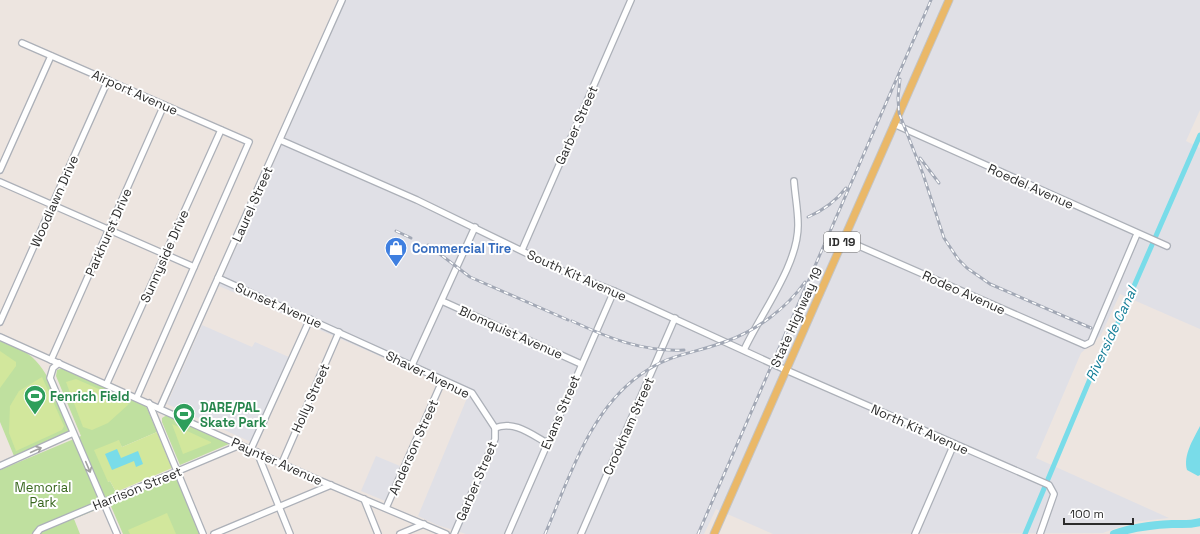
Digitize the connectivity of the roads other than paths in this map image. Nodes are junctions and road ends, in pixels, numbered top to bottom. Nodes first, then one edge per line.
1 (342, 0) edge
2 (631, 0) edge
3 (949, 0) edge
4 (22, 43) dead end
5 (51, 56) junction
6 (108, 80) junction
7 (164, 105) junction
8 (894, 124) junction
9 (221, 130) junction
10 (280, 140) junction
11 (0, 170) edge
12 (0, 182) edge
13 (794, 182) dead end
14 (52, 205) junction
15 (475, 227) junction
16 (109, 230) junction
17 (1137, 234) junction
18 (843, 240) junction
19 (1167, 246) dead end
20 (522, 250) junction
21 (165, 254) junction
22 (194, 267) junction
23 (218, 278) junction
24 (614, 291) junction
25 (442, 301) junction
26 (675, 318) junction
27 (310, 320) junction
28 (0, 322) edge
29 (339, 332) junction
30 (0, 337) edge
31 (744, 350) junction
32 (51, 360) junction
33 (59, 363) junction
34 (581, 364) junction
35 (412, 366) junction
36 (786, 370) junction
37 (107, 383) junction
38 (440, 386) dead end
39 (137, 397) junction
40 (149, 403) junction
41 (160, 408) junction
42 (495, 428) junction
43 (74, 433) junction
44 (547, 443) junction
45 (954, 444) junction
46 (240, 445) junction
47 (251, 449) junction
48 (257, 452) junction
49 (282, 463) junction
50 (0, 466) edge
51 (177, 472) junction
52 (331, 485) junction
53 (364, 499) junction
54 (103, 501) junction
55 (279, 507) junction
56 (386, 508) junction
57 (424, 524) junction
58 (36, 534) edge
59 (117, 534) edge
60 (203, 534) edge
61 (214, 534) edge
62 (290, 534) edge
63 (378, 534) edge
64 (400, 534) edge
65 (446, 534) edge
66 (454, 534) edge
67 (508, 534) edge
68 (581, 534) edge
69 (714, 534) edge
70 (915, 534) edge
71 (1040, 534) edge

1 - 10 street, Laurel Street
2 - 20 street, Garber Street
3 - 8 main road, State Highway 19 / ID 19
4 - 5 street, Airport Avenue
5 - 6 street, Airport Avenue
5 - 11 street
6 - 7 street, Airport Avenue
6 - 14 street, Woodlawn Drive
7 - 9 street, Airport Avenue
7 - 16 street, Parkhurst Drive
8 - 17 street, Roedel Avenue
8 - 18 main road, State Highway 19 / ID 19
9 - 21 street, Sunnyside Drive
9 - 22 street, Airport Avenue
10 - 15 street, South Kit Avenue
10 - 23 street, Laurel Street
12 - 14 street
13 - 31 street
14 - 16 street
14 - 28 street, Woodlawn Drive
15 - 20 street, South Kit Avenue
15 - 25 street
16 - 21 street
16 - 32 street, Parkhurst Drive
17 - 18 street, Rodeo Avenue
17 - 19 street, Roedel Avenue
18 - 36 main road, State Highway 19 / ID 19
20 - 24 street, South Kit Avenue
21 - 22 street
21 - 37 street, Sunnyside Drive
22 - 39 street
23 - 27 street, Sunset Avenue
23 - 41 street, Laurel Street
24 - 26 street, South Kit Avenue
24 - 34 street, Evans Street
25 - 34 street, Blomquist Avenue
25 - 35 street
26 - 31 street, South Kit Avenue
26 - 68 street, Crookham Street
27 - 29 street, Sunset Avenue
27 - 47 street
29 - 35 street, Shaver Avenue
29 - 49 street, Holly Street
30 - 32 street, Paynter Avenue
31 - 36 street, South Kit Avenue
32 - 33 street, Paynter Avenue
33 - 37 street, Paynter Avenue
33 - 43 street
34 - 44 street, Evans Street
35 - 42 street, Shaver Avenue
36 - 45 street, North Kit Avenue
36 - 69 main road, State Highway 19 / ID 19
37 - 39 street, Paynter Avenue
38 - 56 street, Anderson Street
39 - 40 street, Paynter Avenue
40 - 41 street, Paynter Avenue
40 - 51 street
41 - 46 street, Paynter Avenue
42 - 44 street
42 - 66 street, Garber Street
50 -> 43 street
43 -> 54 street
44 - 67 street, Evans Street
45 - 70 street
45 - 71 street, North Kit Avenue
46 - 47 street, Paynter Avenue
46 - 51 street, Harrison Street
47 - 48 street, Paynter Avenue
48 - 49 street, Paynter Avenue
48 - 55 street
49 - 52 street, Paynter Avenue
51 - 54 street, Harrison Street
51 - 60 street
52 - 53 street, Paynter Avenue
52 - 55 street
53 - 56 street, Paynter Avenue
53 - 63 street
54 - 58 street, Harrison Street
54 - 59 street
55 - 61 street
55 - 62 street
56 - 57 street, Paynter Avenue
57 - 64 street
57 - 65 street, Paynter Avenue

